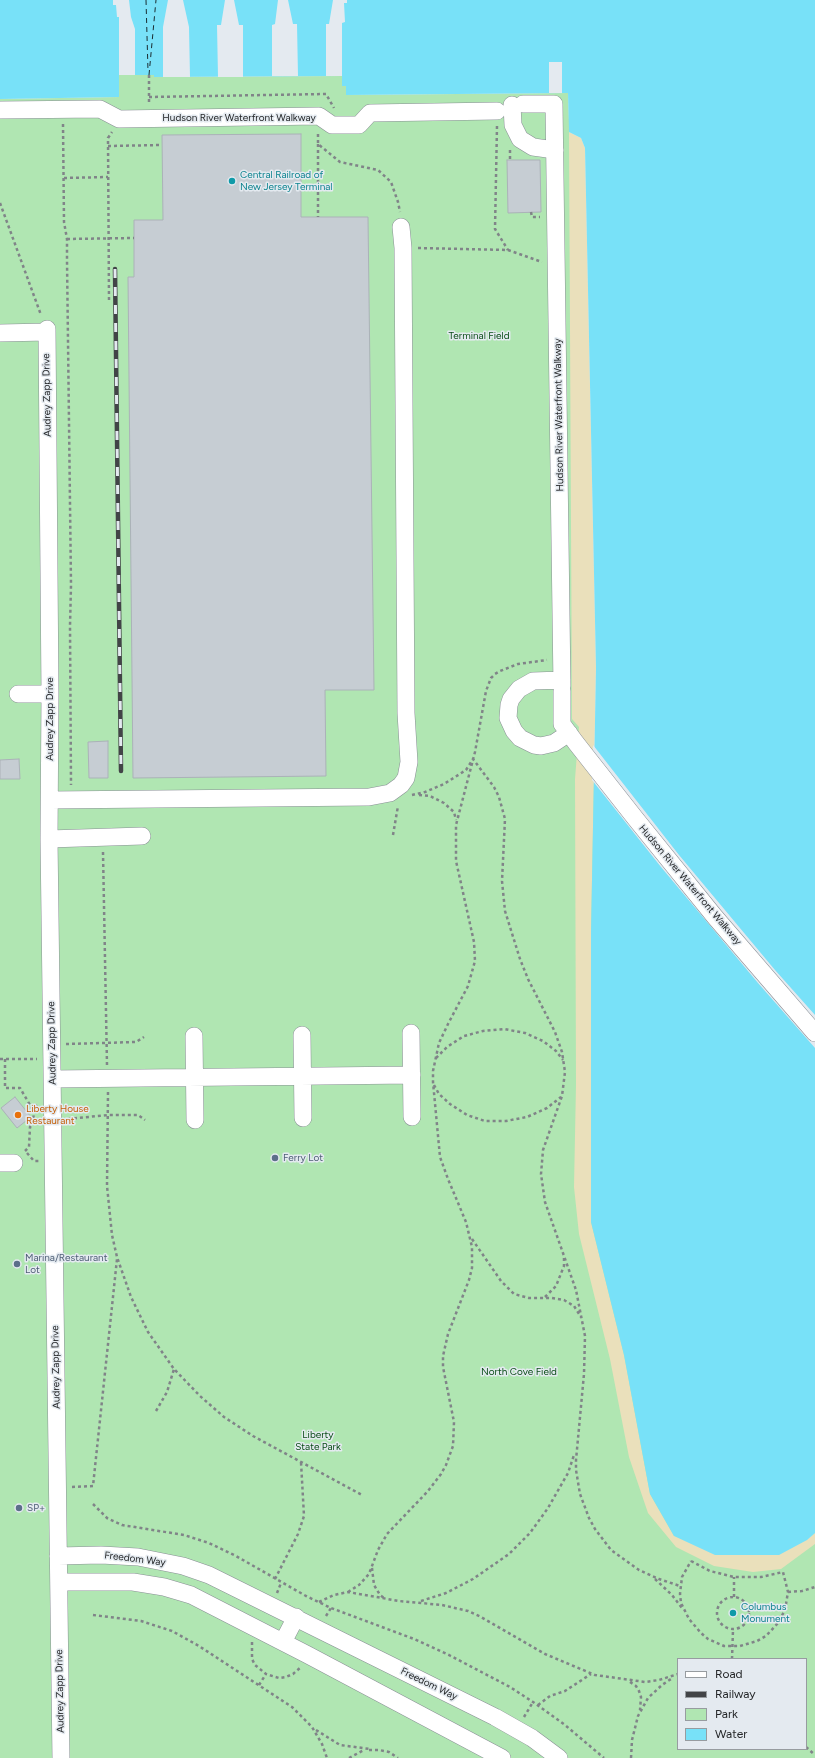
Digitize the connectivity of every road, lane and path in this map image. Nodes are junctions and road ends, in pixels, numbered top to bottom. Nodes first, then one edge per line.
1 (149, 75) dead end
2 (511, 106) junction
3 (339, 109) dead end
4 (0, 110) edge
5 (63, 110) junction
6 (119, 120) junction
7 (318, 134) dead end
8 (318, 144) junction
9 (162, 145) dead end
10 (108, 146) junction
11 (555, 150) junction
12 (108, 177) junction
13 (64, 178) junction
14 (0, 203) edge
15 (318, 217) dead end
16 (401, 227) joint
17 (109, 238) junction
18 (134, 238) dead end
19 (67, 239) junction
20 (403, 248) junction
21 (508, 250) junction
22 (557, 269) junction
23 (109, 300) dead end
24 (47, 330) junction
25 (0, 333) edge
26 (562, 660) junction
27 (562, 686) junction
28 (18, 694) dead end
29 (50, 694) junction
30 (573, 738) junction
31 (473, 759) junction
32 (416, 794) junction
33 (406, 795) dead end
34 (382, 796) junction
35 (50, 800) junction
36 (71, 800) junction
37 (456, 825) junction
38 (393, 835) dead end
39 (102, 836) junction
40 (142, 836) dead end
41 (49, 838) junction
42 (411, 1033) dead end
43 (815, 1033) edge
44 (302, 1035) dead end
45 (194, 1036) dead end
46 (144, 1037) dead end
47 (106, 1043) junction
48 (52, 1052) junction
49 (0, 1059) edge
50 (5, 1059) junction
51 (435, 1060) junction
52 (564, 1062) junction
53 (412, 1075) junction
54 (302, 1076) junction
55 (195, 1078) junction
56 (53, 1079) junction
57 (108, 1079) junction
58 (433, 1082) junction
59 (562, 1096) junction
60 (41, 1099) dead end
61 (33, 1110) junction
62 (108, 1115) junction
63 (412, 1117) dead end
64 (303, 1118) dead end
65 (145, 1120) dead end
66 (195, 1120) dead end
67 (54, 1121) junction
68 (13, 1159) edge
69 (54, 1161) junction
70 (470, 1235) junction
71 (564, 1253) junction
72 (117, 1257) junction
73 (545, 1298) junction
74 (583, 1325) junction
75 (174, 1369) junction
76 (156, 1411) dead end
77 (576, 1447) junction
78 (301, 1462) junction
79 (57, 1488) junction
80 (362, 1495) dead end
81 (92, 1504) dead end
82 (58, 1556) junction
83 (372, 1568) junction
84 (649, 1575) junction
85 (734, 1577) junction
86 (275, 1579) junction
87 (58, 1582) junction
88 (680, 1586) junction
89 (815, 1587) edge
90 (348, 1592) junction
91 (788, 1592) junction
92 (734, 1597) junction
93 (384, 1598) junction
94 (319, 1602) junction
95 (414, 1602) junction
96 (684, 1611) junction
97 (94, 1615) dead end
98 (296, 1617) junction
99 (733, 1630) junction
100 (283, 1642) junction
101 (732, 1647) junction
102 (732, 1658) edge
103 (266, 1674) dead end
104 (592, 1674) junction
105 (677, 1674) edge
106 (677, 1675) edge
107 (625, 1681) junction
108 (259, 1685) junction
109 (538, 1705) junction
110 (638, 1716) junction
111 (312, 1727) junction
112 (807, 1748) edge
113 (370, 1749) junction
114 (815, 1755) edge
115 (61, 1758) edge
116 (327, 1758) edge
117 (349, 1758) edge
118 (398, 1758) edge
119 (502, 1758) edge
120 (558, 1758) edge
121 (604, 1758) edge
122 (631, 1758) edge

1 - 3 path
2 - 6 street, Hudson River Waterfront Walkway
2 - 11 street
2 - 11 street, Hudson River Waterfront Walkway
2 - 21 path
4 - 5 street
5 - 6 street
5 - 13 path
6 - 10 path
7 - 8 path
8 - 15 path
8 - 16 path
9 - 10 path
10 - 12 path
11 - 22 street, Hudson River Waterfront Walkway
12 - 13 path
12 - 17 path
13 - 19 path
14 - 24 path
16 - 20 street
17 - 18 path
17 - 19 path
17 - 23 path
19 - 36 path
20 - 21 path
20 - 34 street
21 - 22 path
22 - 26 street, Hudson River Waterfront Walkway
24 - 25 street
24 - 29 street, Audrey Zapp Drive
26 - 27 street, Hudson River Waterfront Walkway
26 - 31 path
27 - 30 street, Hudson River Waterfront Walkway
27 - 30 street
28 - 29 street
29 - 35 street, Audrey Zapp Drive
30 - 43 street, Hudson River Waterfront Walkway
31 - 32 path
31 - 37 path
31 - 52 path
32 - 33 path
32 - 37 path
34 - 36 street
34 - 38 path
35 - 36 street
35 - 41 street, Audrey Zapp Drive
37 - 51 path
39 - 40 street
39 - 41 street
39 - 47 path
41 - 48 street, Audrey Zapp Drive
42 - 53 street
44 - 54 street
45 - 55 street
46 - 47 path
47 - 48 path
47 - 57 path
48 - 50 path
48 - 56 street, Audrey Zapp Drive
49 - 50 path
50 - 61 path
51 - 52 path
51 - 58 path
52 - 59 path
53 - 54 street
53 - 63 street
54 - 55 street
54 - 64 street
55 - 57 street
55 - 66 street
56 - 57 street
56 - 67 street, Audrey Zapp Drive
57 - 62 path
58 - 59 path
58 - 70 path
59 - 71 path
60 - 61 path
61 - 68 path
62 - 65 path
62 - 67 path
62 - 72 path
67 - 69 street, Audrey Zapp Drive
68 - 69 path
69 - 79 street, Audrey Zapp Drive
70 - 73 path
70 - 83 path
71 - 73 path
71 - 74 path
72 - 75 path
72 - 79 path
73 - 74 path
74 - 77 path
75 - 76 path
75 - 78 path
77 - 84 path
77 - 95 path
78 - 80 path
78 - 86 path
79 - 82 street, Audrey Zapp Drive
81 - 86 path
82 - 87 street, Audrey Zapp Drive
82 - 98 street, Freedom Way
83 - 90 path
83 - 93 path
84 - 88 path
84 - 96 path
85 - 88 path
85 - 91 path
85 - 92 path
86 - 94 path
87 - 100 street
87 - 115 street, Audrey Zapp Drive
88 - 96 path
89 - 91 path
90 - 93 path
90 - 94 path
91 - 101 path
92 - 99 path
92 - 99 path
93 - 95 path
94 - 109 path
95 - 104 path
96 - 101 path
97 - 108 path
98 - 100 street
98 - 120 street, Freedom Way
99 - 101 path
100 - 119 street
101 - 102 path
103 - 108 path
104 - 107 path
104 - 109 path
105 - 107 path
106 - 110 path
107 - 110 path
108 - 111 path
109 - 121 path
110 - 122 path
111 - 113 path
111 - 116 path
112 - 114 path
113 - 117 path
113 - 118 path

